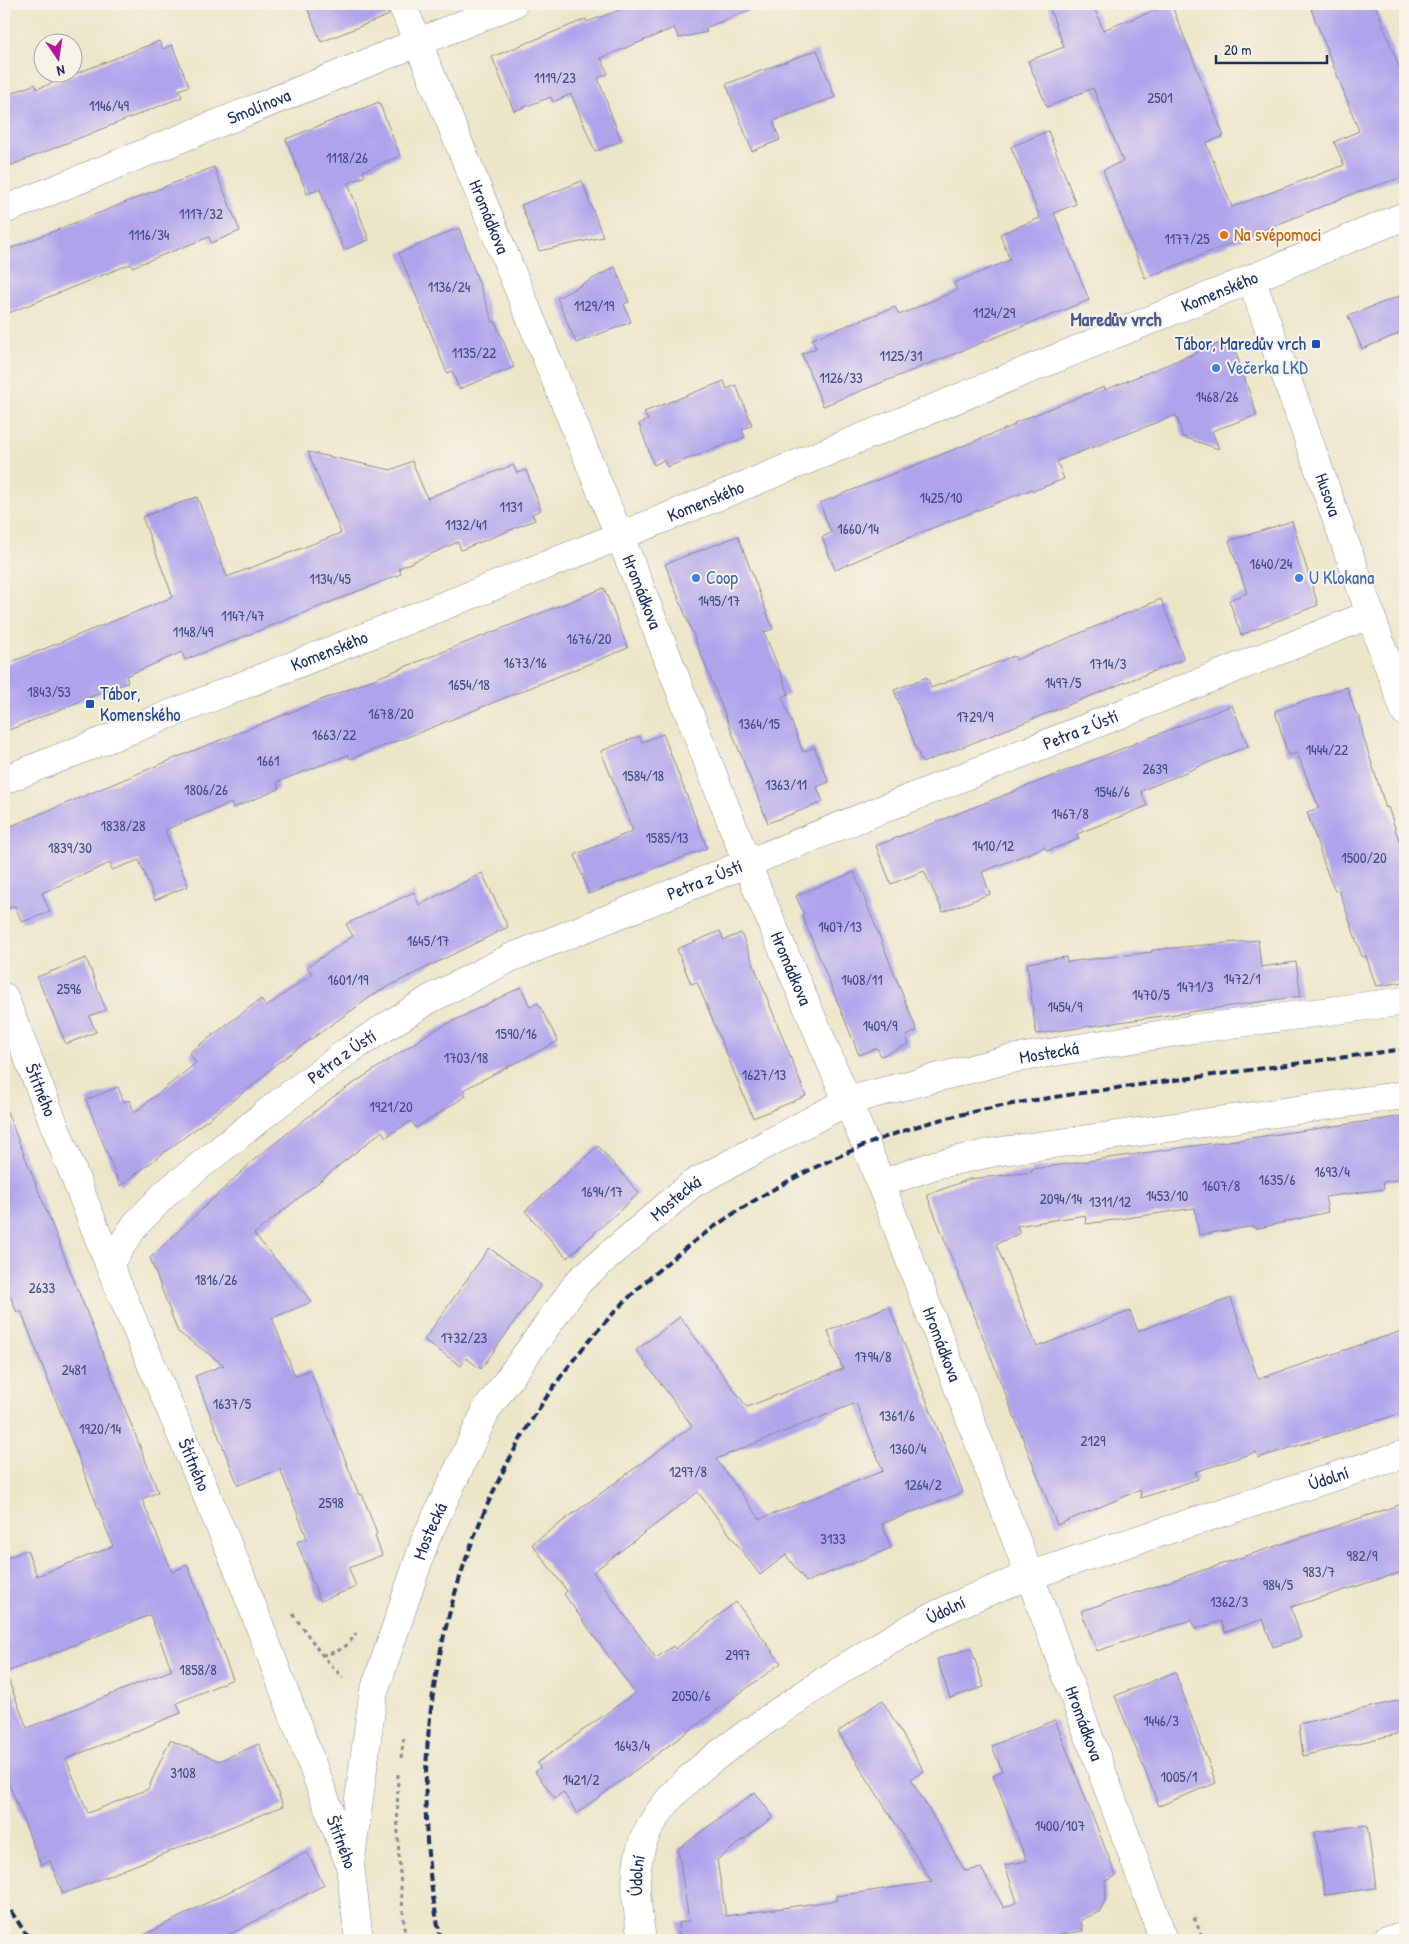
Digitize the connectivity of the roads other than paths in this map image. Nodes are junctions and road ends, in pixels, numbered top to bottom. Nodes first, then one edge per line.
1 (402, 4) edge
2 (513, 4) edge
3 (419, 42) junction
4 (4, 210) edge
5 (1405, 216) edge
6 (1251, 278) junction
7 (619, 536) junction
8 (1371, 614) junction
9 (1405, 712) edge
10 (4, 780) edge
11 (748, 864) junction
12 (4, 997) edge
13 (1405, 1001) edge
14 (1405, 1095) edge
15 (848, 1101) junction
16 (880, 1184) junction
17 (109, 1264) junction
18 (1405, 1454) edge
19 (1029, 1574) junction
20 (350, 1864) junction
21 (1405, 1937) edge
22 (359, 1940) edge
23 (642, 1940) edge
24 (1164, 1940) edge
25 (1385, 1940) edge

1 - 3 street, Hromádkova
2 - 3 street, Smolínova
3 - 4 street, Smolínova
3 - 7 street, Hromádkova
5 - 6 street, Komenského
6 - 7 street, Komenského
6 - 8 street, Husova
7 - 10 street, Komenského
7 - 11 street, Hromádkova
8 - 9 street, Husova
8 - 11 street, Petra z Ústí
11 - 15 street, Hromádkova
11 - 17 street, Petra z Ústí
12 - 17 street, Štítného
13 - 15 street, Mostecká
14 - 16 street
15 - 16 street, Hromádkova
15 - 20 street, Mostecká
16 - 19 street, Hromádkova
17 - 20 street, Štítného
18 - 19 street, Údolní
19 - 23 street, Údolní
19 - 24 street, Hromádkova
20 - 22 street, Štítného
21 - 25 street

